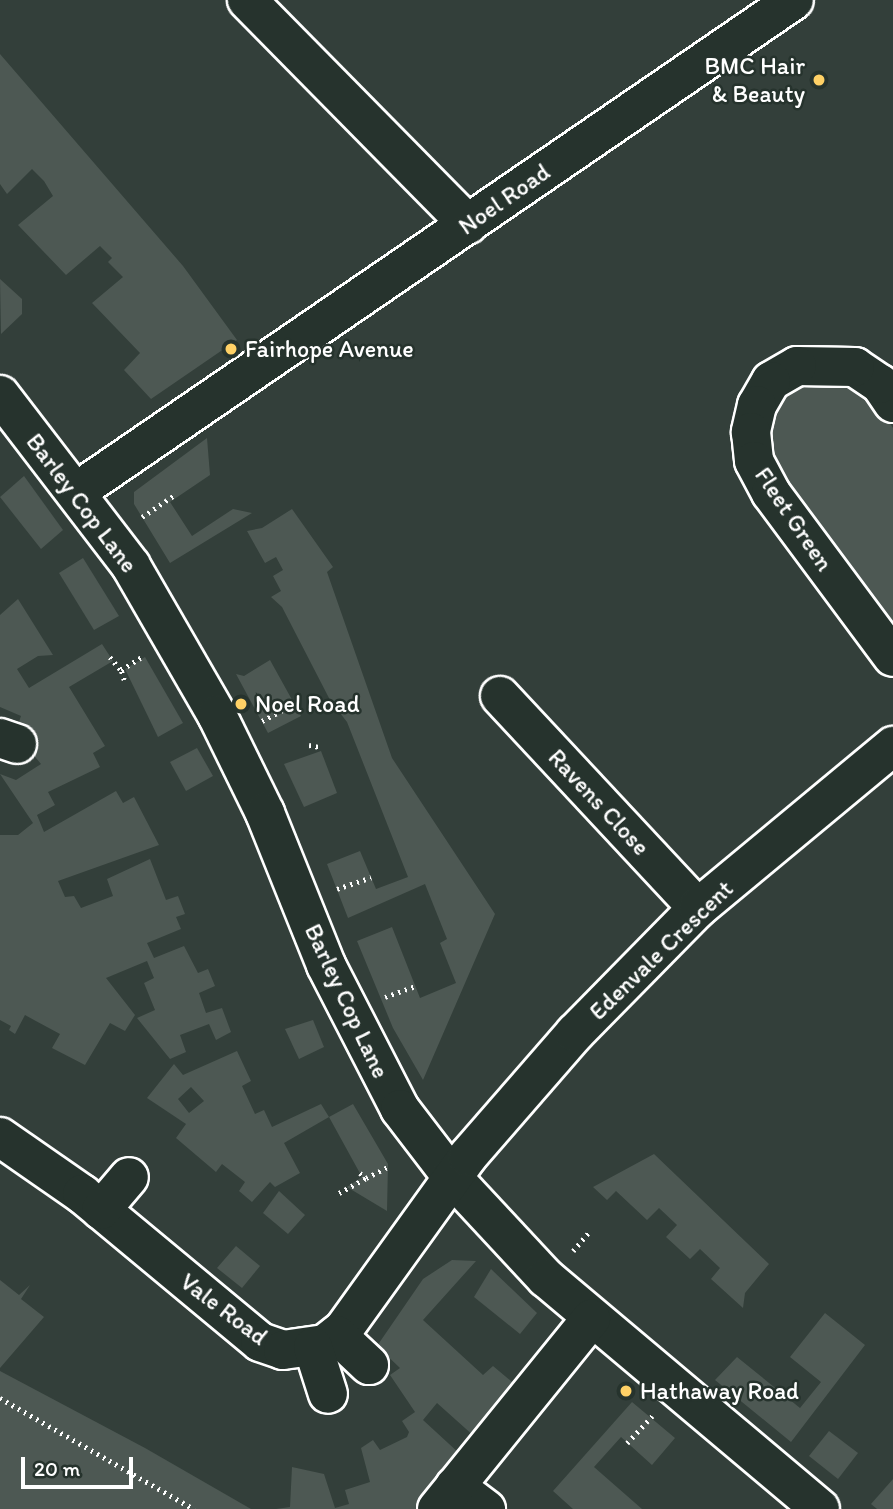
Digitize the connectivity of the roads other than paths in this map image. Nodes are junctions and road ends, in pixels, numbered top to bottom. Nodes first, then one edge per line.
1 (247, 0) edge
2 (794, 0) edge
3 (468, 224) junction
4 (0, 395) edge
5 (893, 402) edge
6 (76, 492) junction
7 (893, 657) edge
8 (500, 696) dead end
9 (893, 746) edge
10 (698, 908) junction
11 (0, 1137) edge
12 (129, 1177) dead end
13 (452, 1177) junction
14 (101, 1210) junction
15 (591, 1319) junction
16 (316, 1344) junction
17 (369, 1365) dead end
18 (314, 1392) dead end
19 (446, 1498) edge
20 (486, 1509) edge
21 (820, 1509) edge

1 - 3 street
2 - 3 street, Noel Road
3 - 6 street, Noel Road
4 - 6 street, Barley Cop Lane
5 - 7 street, Fleet Green
6 - 13 street, Barley Cop Lane
8 - 10 street, Ravens Close
9 - 10 street, Edenvale Crescent
10 - 13 street, Edenvale Crescent
11 - 14 street, Vale Road
12 - 14 street
13 - 15 street, Barley Cop Lane
13 - 16 street
14 - 16 street, Vale Road
15 - 19 street
15 - 21 street, Barley Cop Lane
16 - 17 street
16 - 18 street
19 - 20 street

